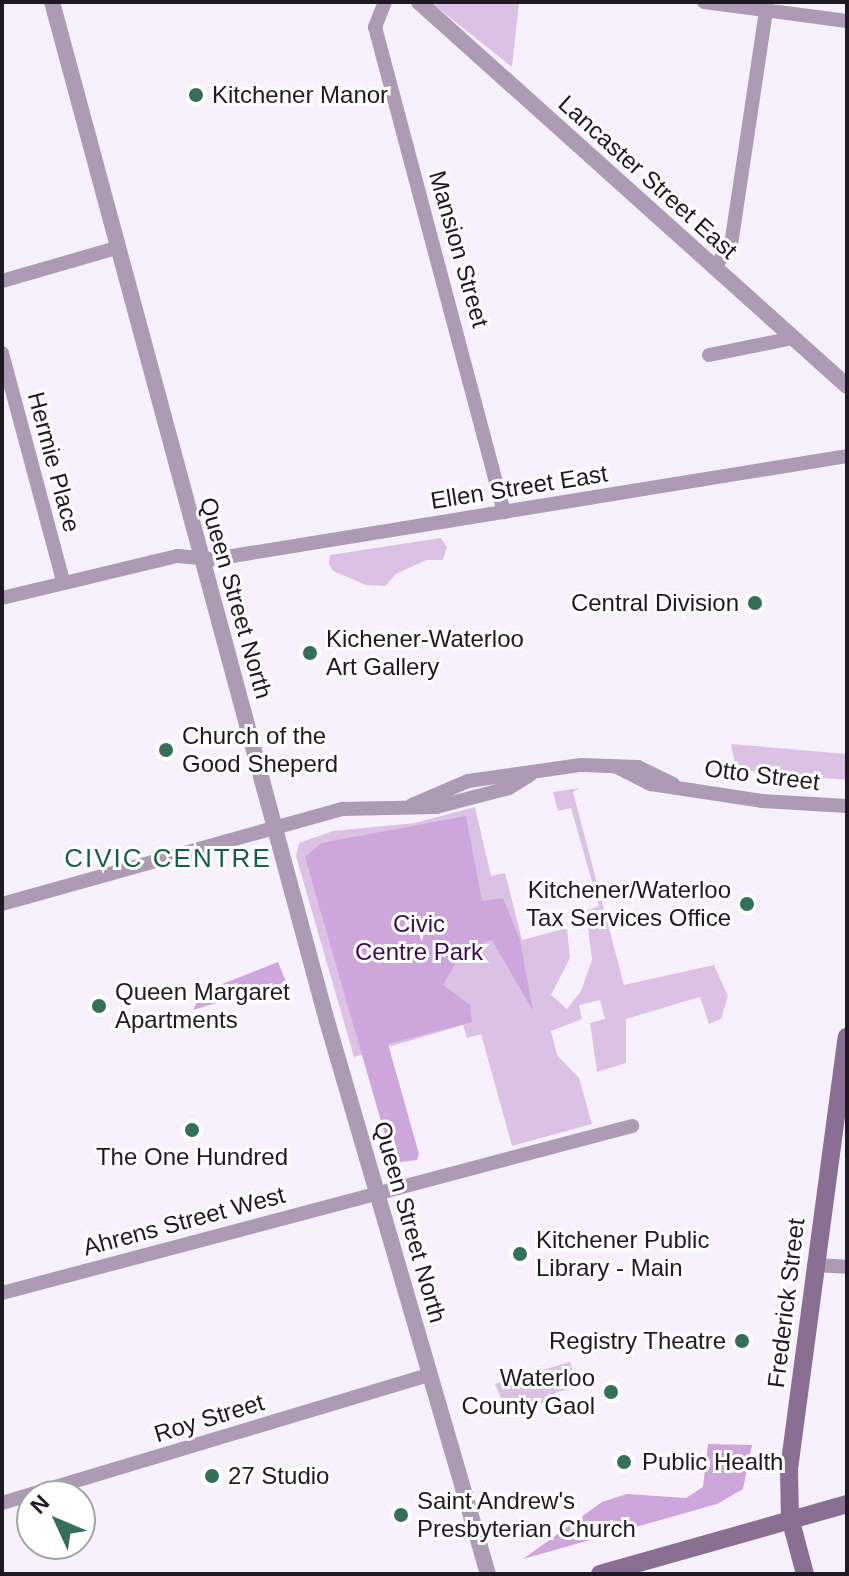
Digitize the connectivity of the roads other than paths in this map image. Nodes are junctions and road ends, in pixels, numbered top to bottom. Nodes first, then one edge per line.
1 (52, 2) edge
2 (385, 2) edge
3 (419, 2) edge
4 (704, 2) edge
5 (766, 11) junction
6 (847, 21) edge
7 (116, 248) junction
8 (714, 268) junction
9 (2, 281) edge
10 (793, 338) junction
11 (2, 353) edge
12 (709, 355) dead end
13 (847, 386) edge
14 (847, 456) edge
15 (504, 512) junction
16 (198, 556) junction
17 (63, 581) junction
18 (2, 598) edge
19 (847, 806) edge
20 (274, 829) junction
21 (2, 904) edge
22 (847, 1037) edge
23 (632, 1126) dead end
24 (378, 1192) junction
25 (814, 1265) junction
26 (847, 1267) edge
27 (2, 1293) edge
28 (430, 1375) junction
29 (2, 1503) edge
30 (847, 1504) edge
31 (790, 1518) junction
32 (488, 1574) edge
33 (600, 1574) edge
34 (805, 1574) edge

1 - 7 street, Queen Street North
2 - 15 street, Mansion Street
3 - 8 street, Lancaster Street East
4 - 5 street
5 - 6 street
5 - 8 street
7 - 9 street
7 - 16 street, Queen Street North
8 - 10 street, Lancaster Street East
10 - 12 street
10 - 13 street, Lancaster Street East
11 - 17 street, Hermie Place
14 - 15 street, Ellen Street East
15 - 16 street, Ellen Street East
16 - 17 street, Ellen Street East
16 - 20 street, Queen Street North
17 - 18 street, Ellen Street East
19 - 20 street, Otto Street
20 - 21 street, Otto Street
20 - 24 street, Queen Street North
22 - 25 main road, Frederick Street
23 - 24 street, Ahrens Street West
24 - 27 street, Ahrens Street West
24 - 28 street, Queen Street North
25 - 26 street
25 - 31 main road, Frederick Street
28 - 29 street, Roy Street
28 - 32 street, Queen Street North
30 - 31 main road
31 - 33 main road
31 - 34 main road, Frederick Street

